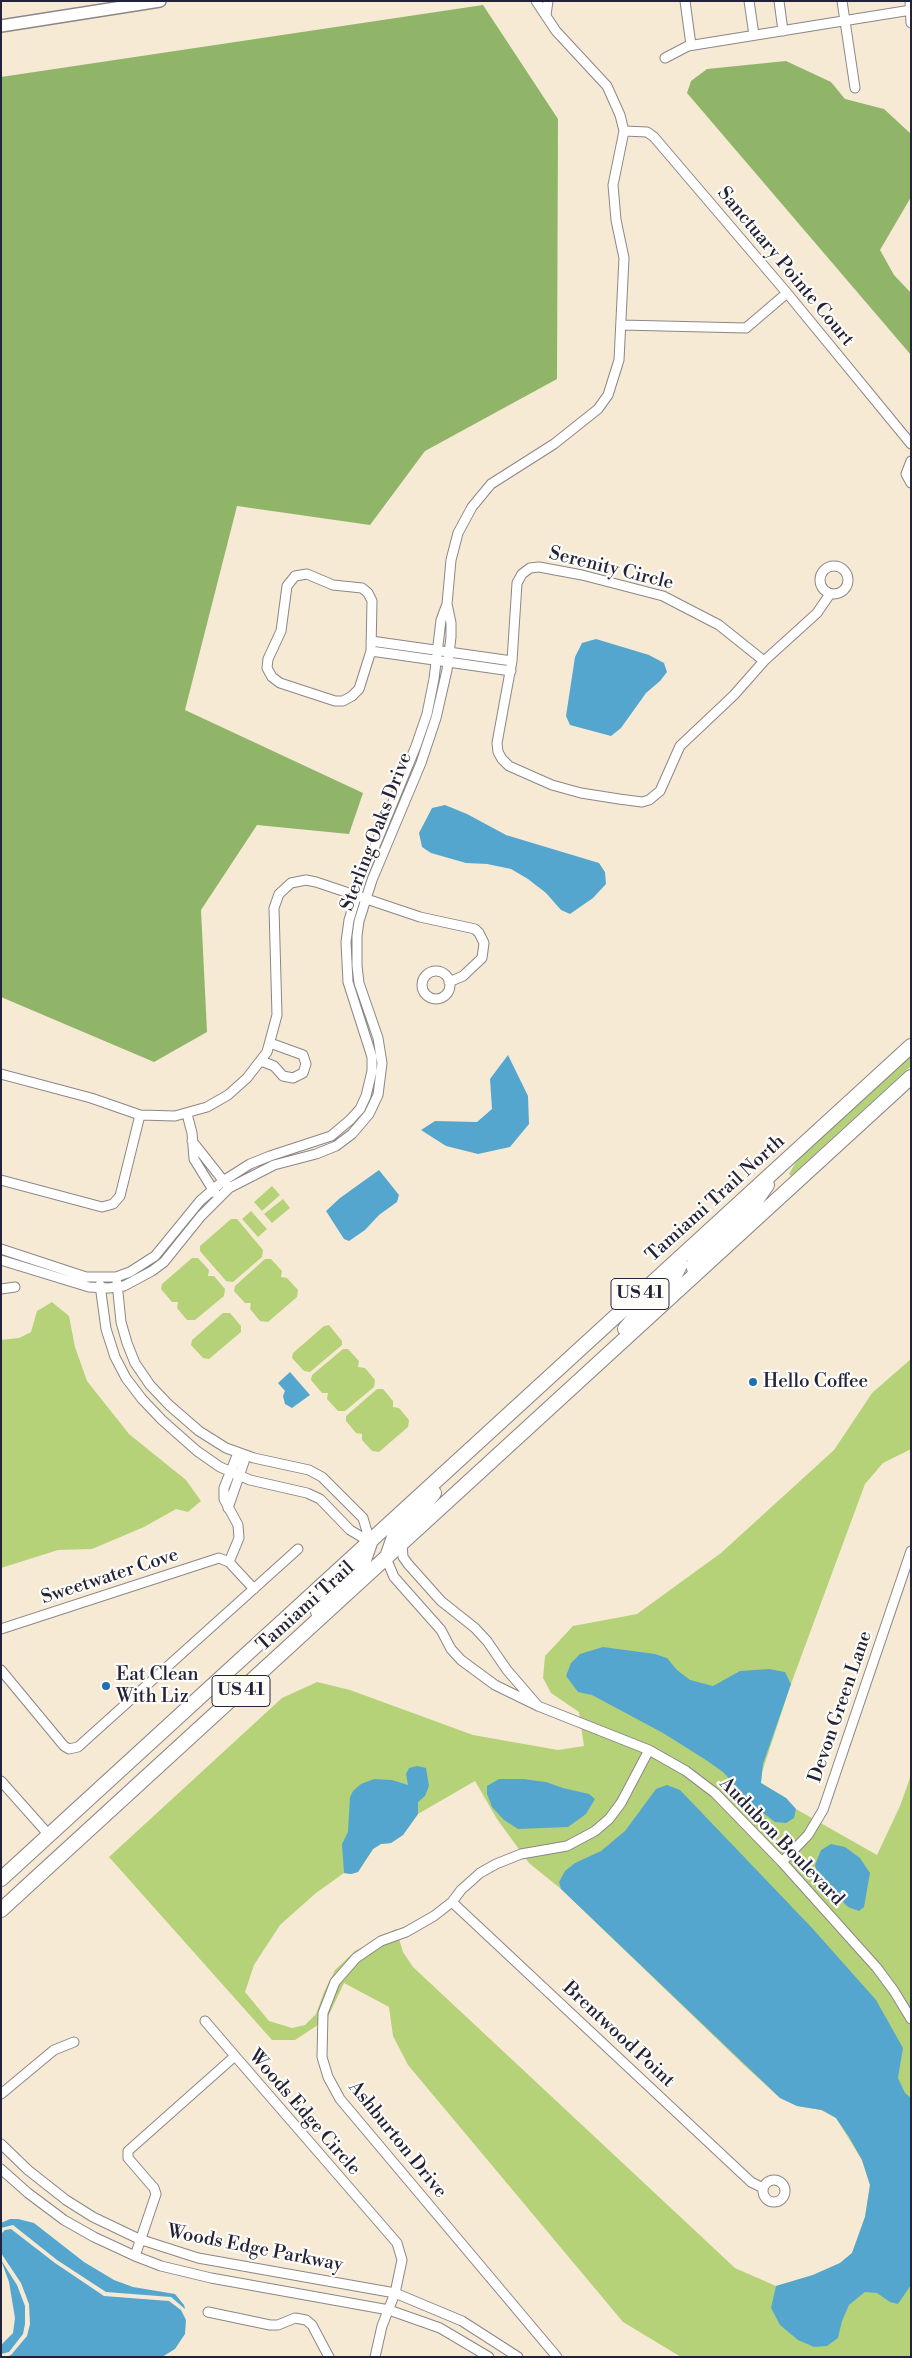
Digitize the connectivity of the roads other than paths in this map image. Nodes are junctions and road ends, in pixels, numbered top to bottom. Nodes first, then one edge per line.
1 (160, 1) edge
2 (536, 1) edge
3 (548, 1) edge
4 (684, 1) edge
5 (749, 1) edge
6 (778, 1) edge
7 (842, 1) edge
8 (906, 1) edge
9 (910, 7) edge
10 (546, 15) junction
11 (845, 21) junction
12 (911, 23) edge
13 (1, 26) edge
14 (783, 30) junction
15 (754, 35) junction
16 (691, 46) junction
17 (665, 58) dead end
18 (855, 88) dead end
19 (624, 130) junction
20 (787, 293) junction
21 (621, 325) junction
22 (911, 444) edge
23 (911, 462) edge
24 (911, 483) edge
25 (830, 594) dead end
26 (447, 604) junction
27 (371, 646) junction
28 (438, 650) junction
29 (449, 652) junction
30 (437, 661) junction
31 (512, 661) junction
32 (764, 661) junction
33 (448, 662) junction
34 (511, 671) junction
35 (356, 896) junction
36 (366, 899) junction
37 (449, 982) dead end
38 (270, 1043) junction
39 (911, 1046) edge
40 (261, 1061) junction
41 (1, 1074) edge
42 (911, 1077) edge
43 (187, 1114) junction
44 (140, 1115) junction
45 (192, 1141) junction
46 (784, 1162) junction
47 (1, 1180) edge
48 (226, 1184) junction
49 (213, 1189) junction
50 (218, 1197) junction
51 (1, 1249) edge
52 (679, 1258) junction
53 (1, 1260) edge
54 (696, 1274) junction
55 (116, 1277) junction
56 (100, 1278) junction
57 (15, 1287) dead end
58 (117, 1287) junction
59 (101, 1288) junction
60 (1, 1289) edge
61 (593, 1368) junction
62 (242, 1454) junction
63 (466, 1454) junction
64 (230, 1471) junction
65 (240, 1476) junction
66 (228, 1508) junction
67 (370, 1542) junction
68 (402, 1544) junction
69 (298, 1550) dead end
70 (911, 1551) edge
71 (386, 1558) junction
72 (229, 1562) junction
73 (254, 1589) junction
74 (1, 1629) edge
75 (298, 1638) junction
76 (1, 1670) edge
77 (538, 1706) junction
78 (649, 1750) junction
79 (1, 1781) edge
80 (49, 1835) junction
81 (782, 1862) junction
82 (1, 1879) edge
83 (452, 1902) junction
84 (1, 1910) edge
85 (911, 2019) edge
86 (205, 2021) dead end
87 (74, 2042) dead end
88 (235, 2056) junction
89 (1, 2094) edge
90 (1, 2144) edge
91 (1, 2169) edge
92 (763, 2188) dead end
93 (139, 2239) junction
94 (134, 2256) junction
95 (395, 2293) junction
96 (389, 2310) junction
97 (208, 2312) dead end
98 (329, 2357) edge
99 (375, 2357) edge
100 (489, 2357) edge
101 (518, 2357) edge
102 (557, 2357) edge

1 - 13 street
2 - 10 street, Sterling Oaks Drive
3 - 10 street
4 - 16 street
5 - 15 street
6 - 14 street
7 - 11 street
8 - 9 street
9 - 11 street
9 - 12 street
10 - 19 street, Sterling Oaks Drive
11 - 14 street
11 - 18 street
14 - 15 street
15 - 16 street
16 - 17 street
19 - 20 street, Sanctuary Pointe Court
19 - 21 street, Sterling Oaks Drive
20 - 21 street
20 - 22 street, Sanctuary Pointe Court
21 - 26 street, Sterling Oaks Drive
23 - 24 street
25 - 32 street, Serenity Circle
26 - 28 street, Sterling Oaks Drive
26 - 29 street, Sterling Oaks Drive
27 - 27 street
27 - 28 street
27 - 30 street
28 - 29 street
28 - 30 street, Sterling Oaks Drive
29 - 31 street
29 - 33 street, Sterling Oaks Drive
30 - 33 street
30 - 35 street, Sterling Oaks Drive
31 - 32 street, Serenity Circle
31 - 34 street, Serenity Circle
32 - 34 street, Serenity Circle
33 - 34 street
33 - 36 street, Sterling Oaks Drive
35 - 36 street
35 - 38 street
35 - 48 street, Sterling Oaks Drive
36 - 37 street
36 - 48 street, Sterling Oaks Drive
38 - 40 street
38 - 40 street
39 - 46 main road, Tamiami Trail North / US 41
40 - 43 street
41 - 44 street
42 - 54 main road, US 41
43 - 44 street
43 - 45 street
44 - 47 street
45 - 48 street
45 - 49 street
46 - 52 main road, Tamiami Trail North / US 41
46 - 54 main road
48 - 49 street, Sterling Oaks Drive
48 - 50 street, Sterling Oaks Drive
49 - 50 street
49 - 55 street, Sterling Oaks Drive
50 - 58 street, Sterling Oaks Drive
51 - 56 street, Sterling Oaks Drive
52 - 61 main road
52 - 63 main road, Tamiami Trail North / US 41
53 - 59 street, Sterling Oaks Drive
54 - 61 main road, US 41
55 - 56 street, Sterling Oaks Drive
55 - 58 street
56 - 59 street
57 - 60 street
58 - 59 street, Sterling Oaks Drive
58 - 62 street
59 - 64 street
61 - 68 main road, US 41
62 - 64 street
62 - 65 street
62 - 67 street
63 - 67 main road, Tamiami Trail North / US 41
63 - 71 main road
64 - 65 street
64 - 66 street
65 - 66 street
65 - 67 street
66 - 72 street
67 - 75 main road
67 - 80 main road, Tamiami Trail / US 41
68 - 71 main road, Tamiami Trail / US 41
68 - 77 street, Audubon Boulevard
69 - 73 street
70 - 81 street, Devon Green Lane
71 - 75 main road, Tamiami Trail / US 41
71 - 77 street, Audubon Boulevard
72 - 73 street
72 - 74 street, Sweetwater Cove
73 - 76 street
75 - 84 main road, Tamiami Trail / US 41
77 - 78 street, Audubon Boulevard
78 - 81 street, Audubon Boulevard
78 - 83 street, Ashburton Drive
79 - 80 street
80 - 82 main road, US 41
81 - 85 street, Audubon Boulevard
83 - 92 street, Brentwood Point
83 - 102 street, Ashburton Drive
86 - 88 street
87 - 89 street
88 - 93 street, Woods Edge Circle
88 - 95 street, Woods Edge Circle
90 - 93 street, Woods Edge Parkway
91 - 94 street, Woods Edge Parkway
93 - 94 street, Woods Edge Circle
93 - 95 street, Woods Edge Parkway
94 - 96 street, Woods Edge Parkway
95 - 96 street, Woods Edge Circle
95 - 101 street, Woods Edge Parkway
96 - 99 street, Woods Edge Circle
96 - 100 street, Woods Edge Parkway
97 - 98 street

